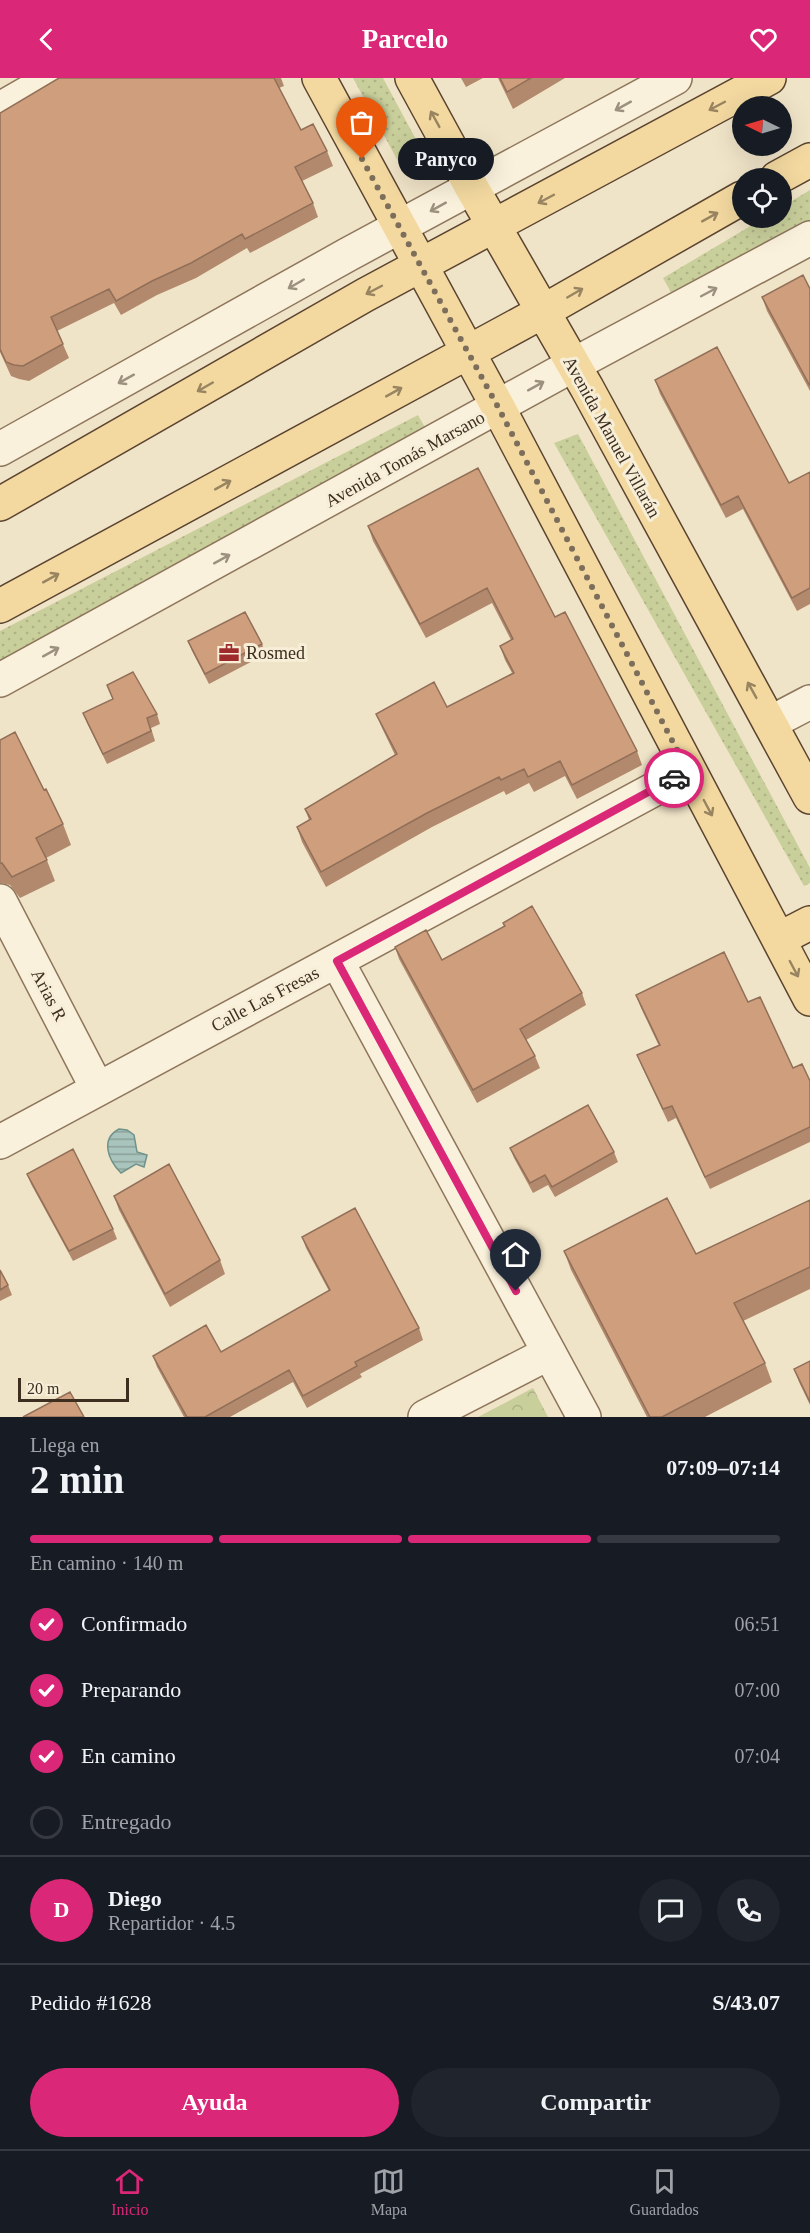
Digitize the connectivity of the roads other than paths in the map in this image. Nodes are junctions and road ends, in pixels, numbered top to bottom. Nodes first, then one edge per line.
1 (54, 78) edge
2 (320, 78) edge
3 (412, 78) edge
4 (675, 78) edge
5 (769, 78) edge
6 (0, 109) edge
7 (810, 160) edge
8 (792, 170) edge
9 (472, 188) junction
10 (732, 204) edge
11 (494, 226) junction
12 (400, 228) junction
13 (810, 238) edge
14 (420, 265) junction
15 (542, 312) junction
16 (468, 352) junction
17 (573, 365) junction
18 (498, 407) junction
19 (4, 436) edge
20 (0, 504) edge
21 (0, 606) edge
22 (0, 680) edge
23 (810, 702) edge
24 (770, 723) junction
25 (688, 771) junction
26 (810, 797) edge
27 (0, 901) edge
28 (810, 923) edge
29 (779, 939) junction
30 (337, 961) junction
31 (810, 999) edge
32 (97, 1088) junction
33 (0, 1142) edge
34 (549, 1353) junction
35 (425, 1417) edge
36 (584, 1417) edge

1 - 6 street
2 - 12 main road
9 -> 3 main road, Avenida Manuel Villarán
4 -> 9 street
5 -> 11 main road
7 - 8 main road
9 - 11 main road, Avenida Manuel Villarán
9 -> 12 street
15 -> 10 main road
11 - 14 main road
11 - 15 main road, Avenida Manuel Villarán
12 - 14 main road
12 -> 19 street
17 -> 13 street, Avenida Tomás Marsano
14 - 16 main road
14 -> 20 main road
15 - 16 main road
15 - 17 main road, Avenida Manuel Villarán
16 - 18 main road
21 -> 16 main road
18 -> 17 street, Avenida Tomás Marsano
24 -> 17 main road, Avenida Manuel Villarán
22 -> 18 street, Avenida Tomás Marsano
18 - 25 main road
23 - 24 street
24 - 26 main road, Avenida Manuel Villarán
25 -> 29 main road
25 - 30 street, Calle Las Fresas
27 - 32 street, Arias R
28 - 29 main road
29 -> 31 main road
30 - 32 street, Calle Las Fresas
30 - 34 street
32 - 33 street, Calle Las Fresas
34 - 35 street
34 - 36 street

